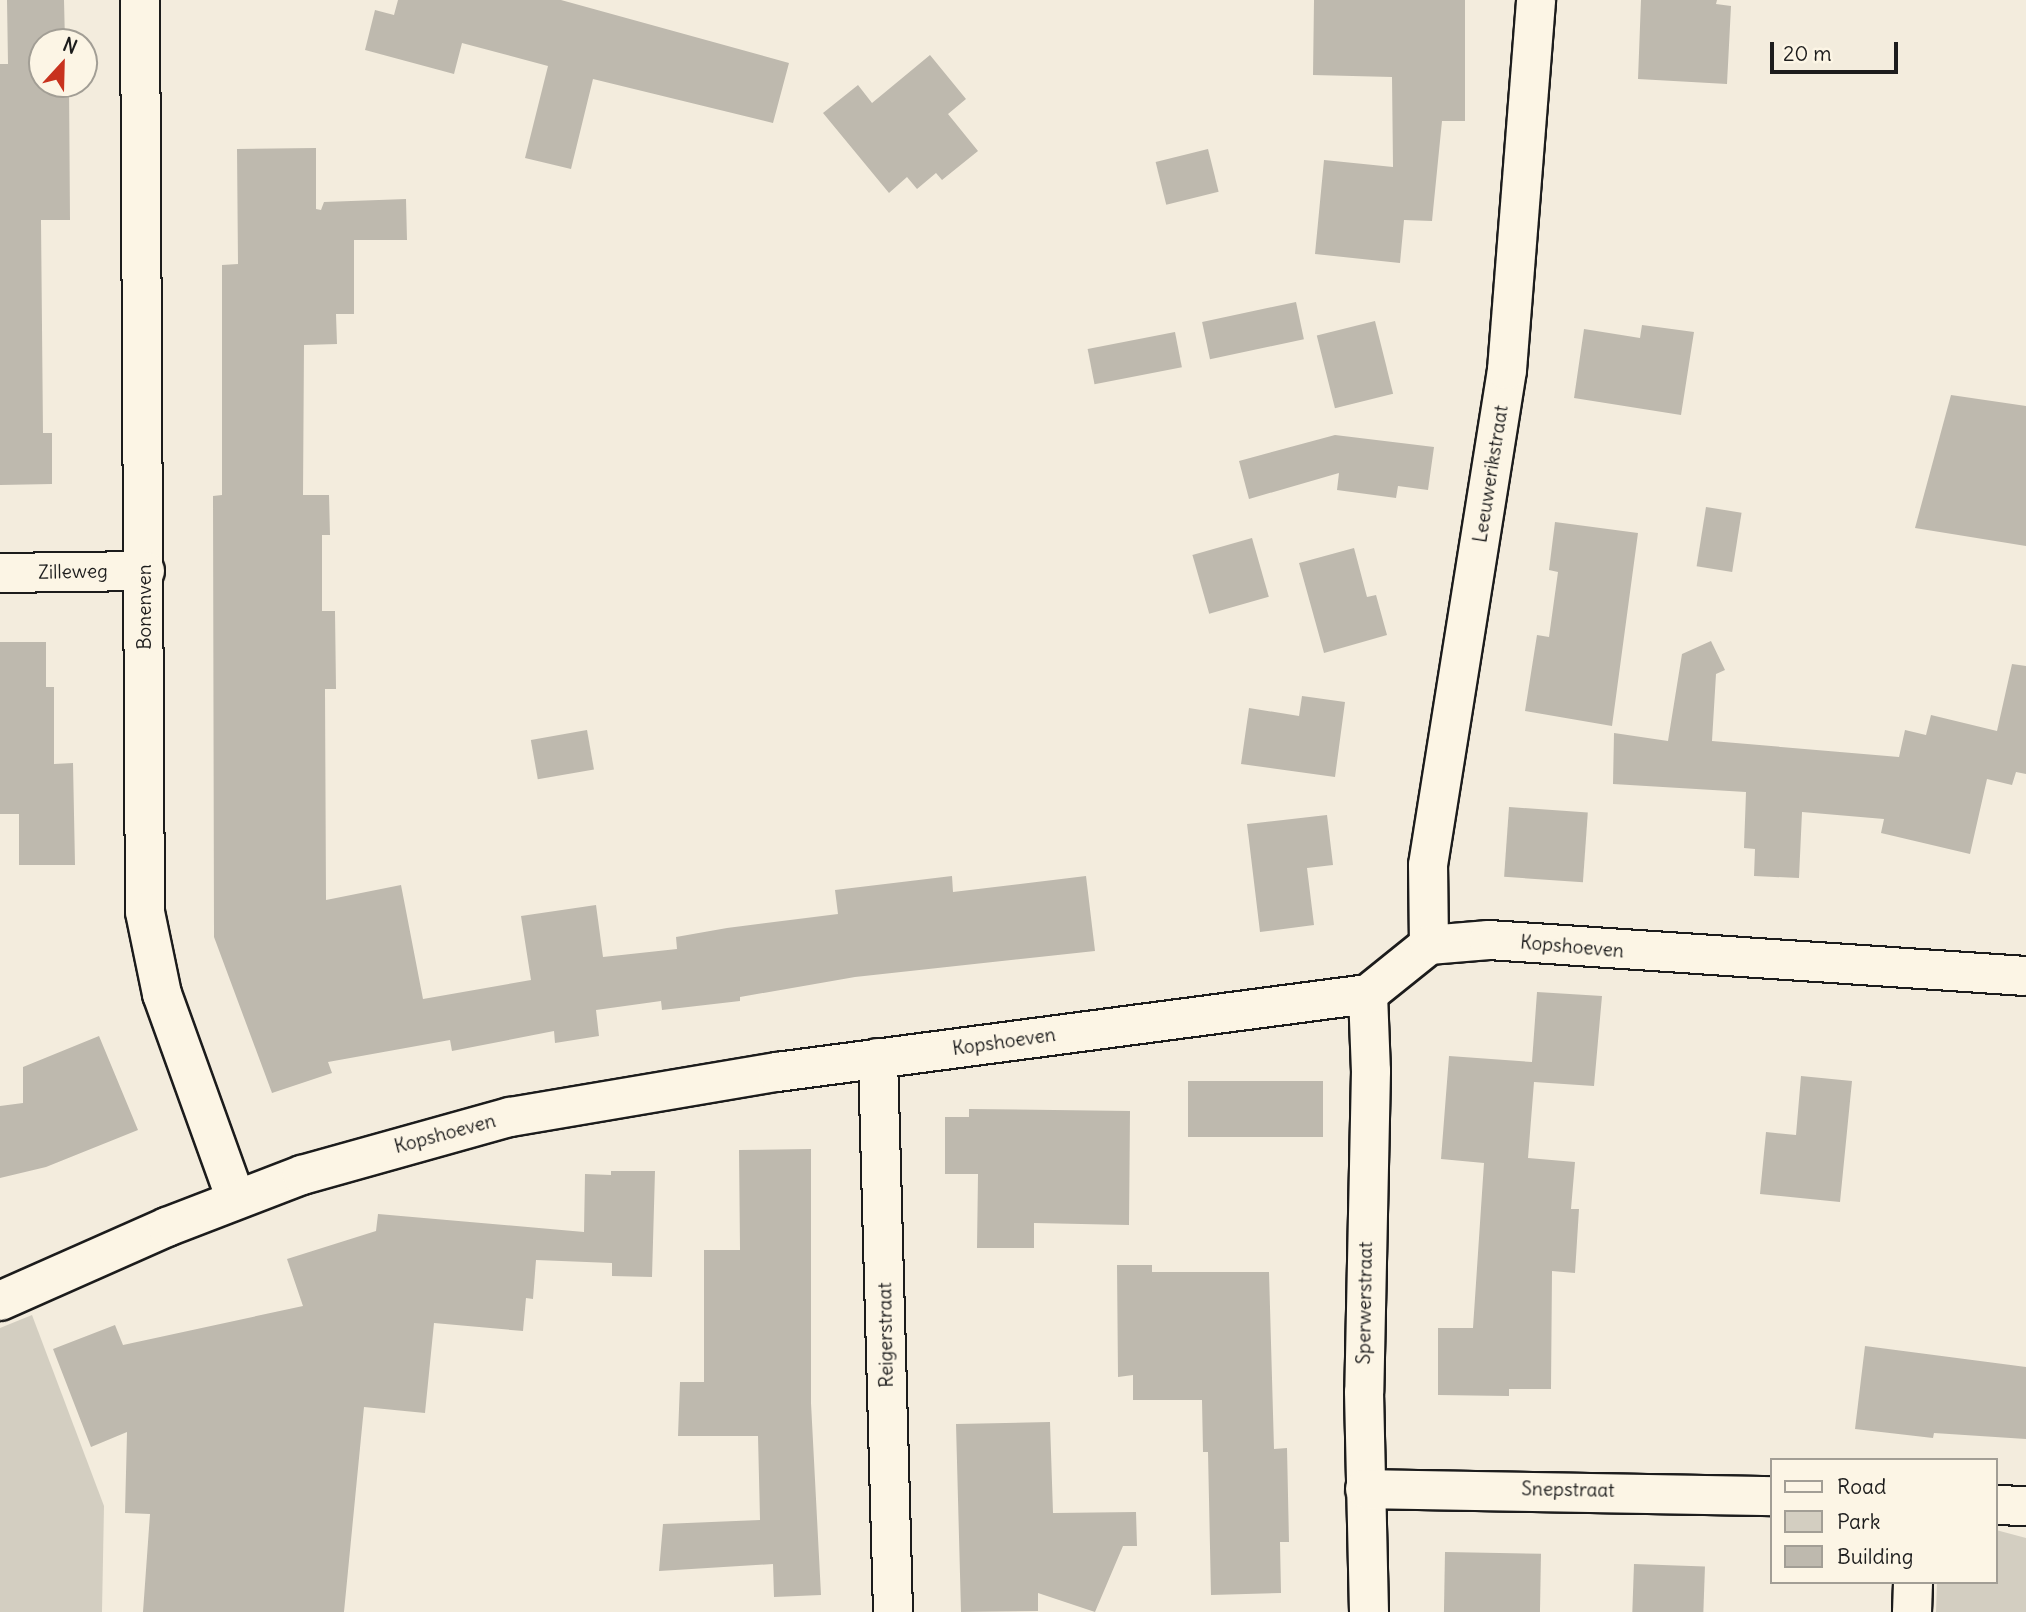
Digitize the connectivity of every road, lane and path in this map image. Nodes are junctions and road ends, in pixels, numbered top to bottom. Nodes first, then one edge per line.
1 (140, 0) edge
2 (1536, 0) edge
3 (145, 571) junction
4 (0, 573) edge
5 (1429, 945) junction
6 (2026, 976) edge
7 (1368, 993) junction
8 (878, 1058) junction
9 (236, 1199) junction
10 (0, 1301) edge
11 (1365, 1489) junction
12 (1770, 1496) edge
13 (1998, 1505) edge
14 (2026, 1506) edge
15 (1913, 1584) edge
16 (892, 1612) edge
17 (1369, 1612) edge
18 (1912, 1612) edge

1 - 3 street, Bonenven
2 - 5 street, Leeuwerikstraat
3 - 4 street, Zilleweg
3 - 9 street, Bonenven
5 - 6 street, Kopshoeven
5 - 7 street
7 - 8 street, Kopshoeven
7 - 11 street, Sperwerstraat
8 - 9 street, Kopshoeven
8 - 16 street, Reigerstraat
9 - 10 street, Kopshoeven
11 - 12 street, Snepstraat
11 - 17 street, Sperwerstraat
13 - 14 street
15 - 18 street

